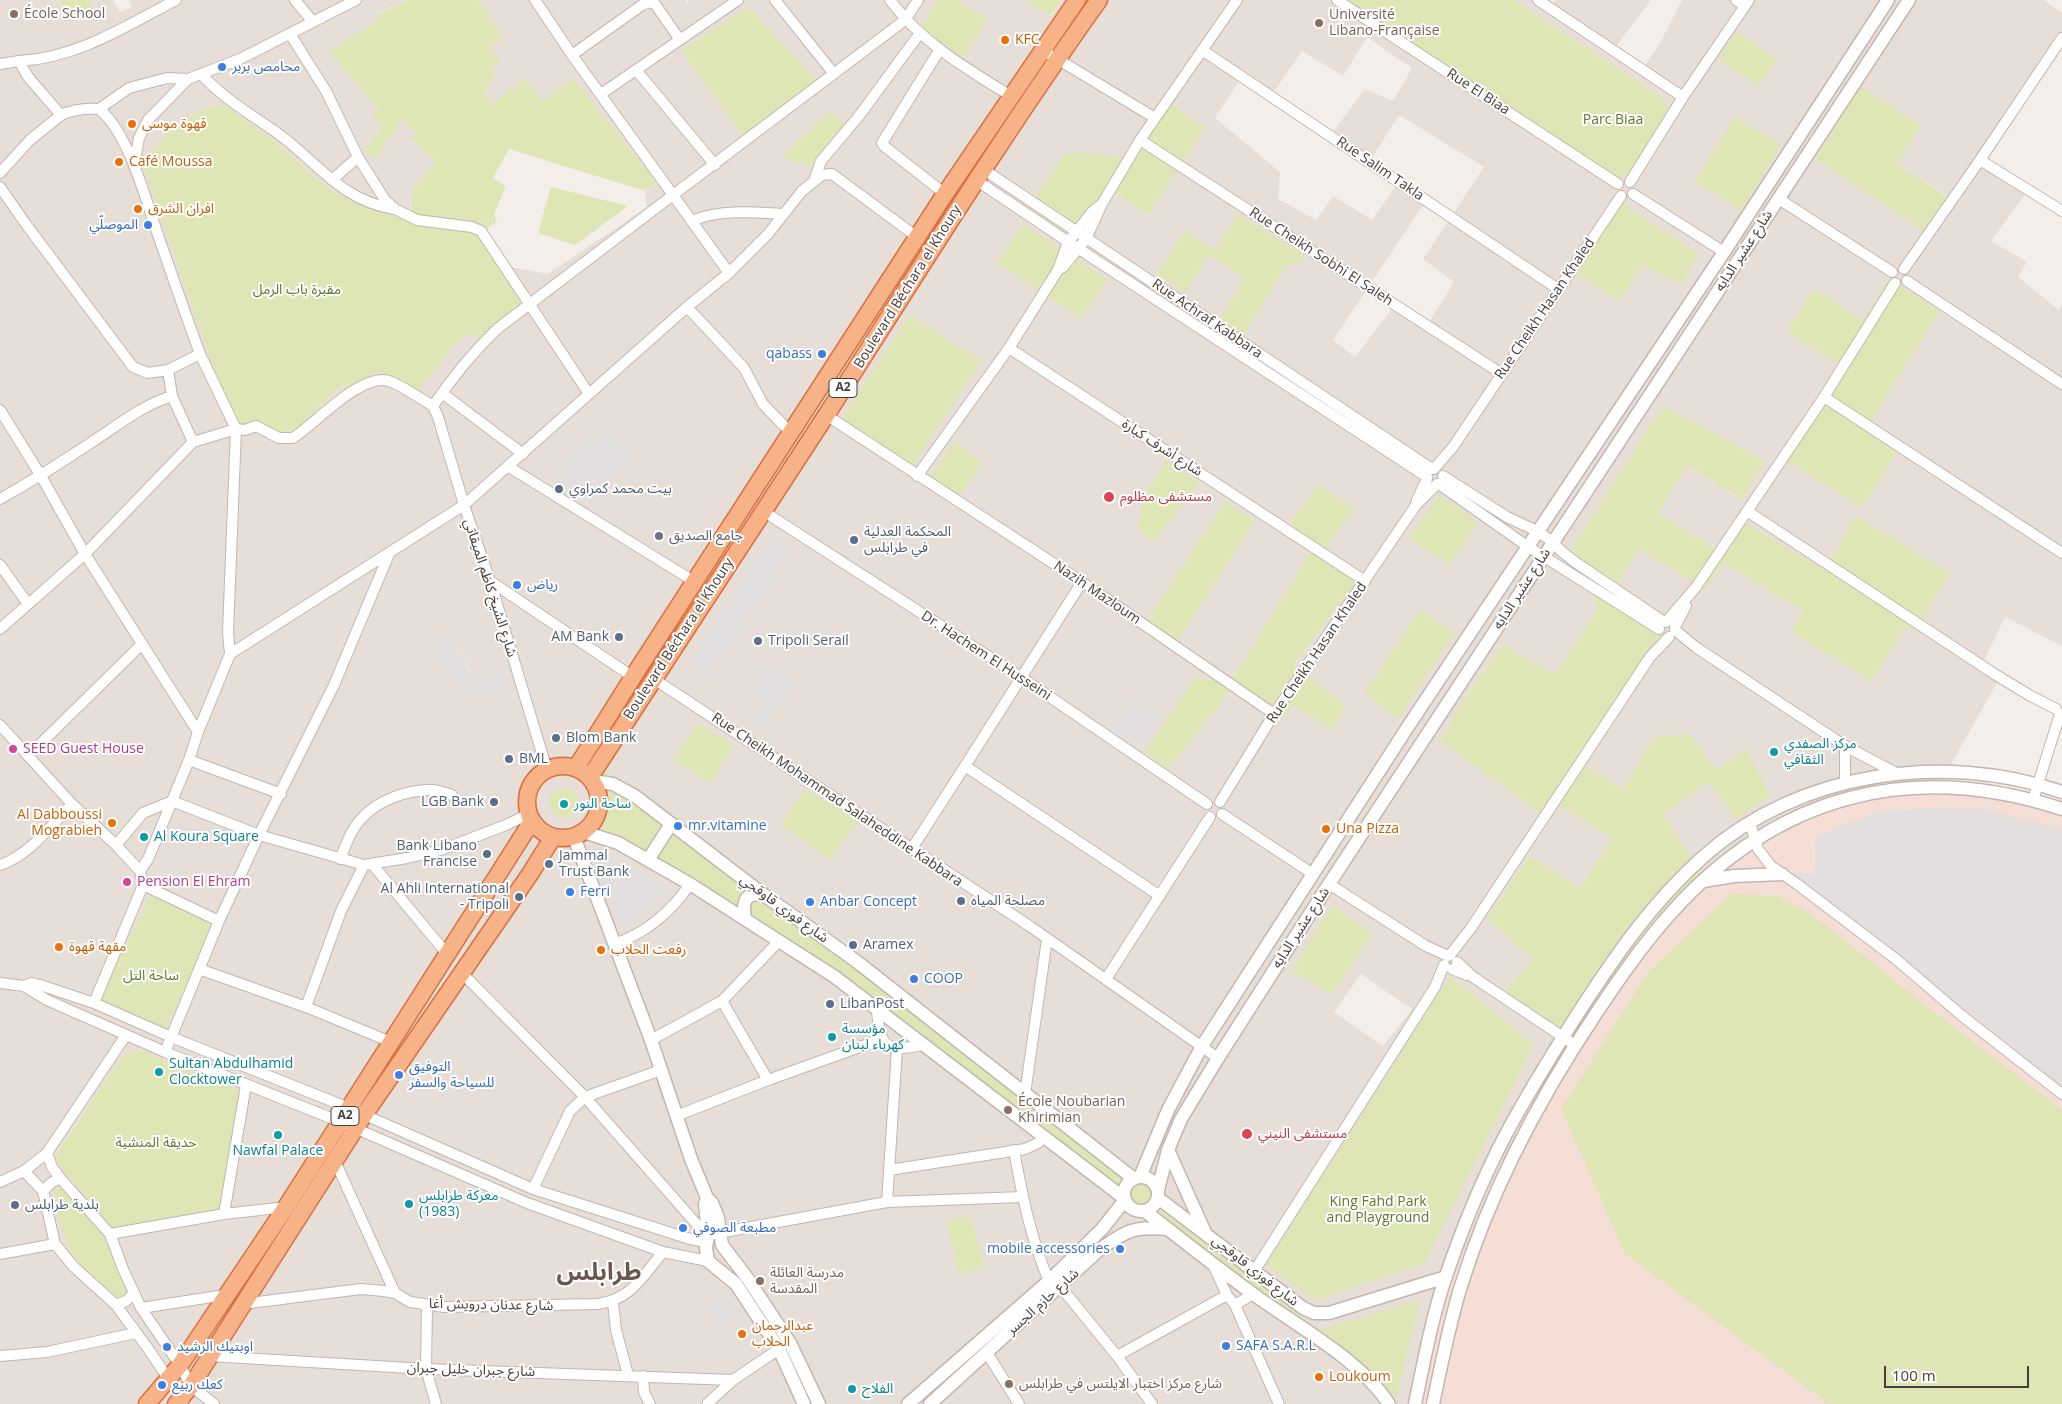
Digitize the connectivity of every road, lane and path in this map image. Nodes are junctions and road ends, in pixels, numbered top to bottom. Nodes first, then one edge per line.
1 (176, 0) edge
2 (295, 0) edge
3 (356, 0) edge
4 (535, 0) edge
5 (738, 0) edge
6 (775, 0) edge
7 (890, 0) edge
8 (918, 0) edge
9 (1077, 0) edge
10 (1099, 0) edge
11 (1236, 0) edge
12 (1337, 0) edge
13 (1538, 0) edge
14 (1888, 0) edge
15 (1909, 0) edge
16 (1743, 2) edge
17 (905, 20) junction
18 (313, 22) junction
19 (920, 33) junction
20 (290, 34) junction
21 (680, 40) junction
22 (2061, 44) edge
23 (940, 49) junction
24 (1202, 50) junction
25 (572, 55) junction
26 (1050, 55) junction
27 (19, 61) junction
28 (0, 64) edge
29 (636, 70) junction
30 (201, 74) junction
31 (834, 74) junction
32 (188, 79) junction
33 (601, 94) junction
34 (1011, 96) junction
35 (1683, 97) junction
36 (99, 109) junction
37 (61, 116) junction
38 (1155, 118) junction
39 (1140, 140) junction
40 (358, 157) junction
41 (1980, 160) junction
42 (715, 164) junction
43 (134, 168) junction
44 (0, 173) edge
45 (980, 174) junction
46 (332, 180) junction
47 (814, 181) junction
48 (1630, 182) junction
49 (1618, 184) junction
50 (0, 186) edge
51 (945, 194) junction
52 (1633, 194) junction
53 (673, 195) junction
54 (1621, 196) junction
55 (1778, 199) junction
56 (1102, 204) junction
57 (395, 209) junction
58 (2062, 211) edge
59 (782, 214) junction
60 (692, 221) junction
61 (1076, 232) junction
62 (917, 237) junction
63 (1086, 239) junction
64 (1068, 242) junction
65 (1079, 250) junction
66 (1724, 252) junction
67 (1904, 268) junction
68 (1058, 270) junction
69 (1892, 272) junction
70 (729, 273) junction
71 (1907, 281) junction
72 (1895, 284) junction
73 (1558, 289) junction
74 (530, 303) junction
75 (687, 307) junction
76 (1009, 348) junction
77 (200, 354) junction
78 (168, 370) junction
79 (1502, 374) junction
80 (2062, 384) edge
81 (442, 393) junction
82 (590, 394) junction
83 (172, 396) junction
84 (1824, 397) junction
85 (433, 406) junction
86 (0, 410) edge
87 (826, 415) junction
88 (236, 429) junction
89 (790, 432) junction
90 (193, 442) junction
91 (523, 454) junction
92 (510, 466) junction
93 (41, 476) junction
94 (916, 476) junction
95 (1435, 476) junction
96 (0, 499) edge
97 (464, 506) junction
98 (1747, 511) junction
99 (763, 512) junction
100 (1537, 531) junction
101 (1553, 542) junction
102 (1527, 546) junction
103 (85, 554) junction
104 (389, 554) junction
105 (2062, 554) edge
106 (1543, 557) junction
107 (0, 565) edge
108 (490, 581) junction
109 (1365, 581) junction
110 (694, 582) junction
111 (1082, 582) junction
112 (28, 604) junction
113 (0, 629) edge
114 (1668, 629) junction
115 (142, 644) junction
116 (230, 654) junction
117 (634, 677) junction
118 (1022, 678) junction
119 (654, 679) junction
120 (2060, 710) edge
121 (1274, 714) junction
122 (0, 725) edge
123 (198, 732) junction
124 (1845, 746) junction
125 (28, 756) junction
126 (189, 760) junction
127 (966, 766) junction
128 (546, 770) junction
129 (1898, 774) junction
130 (586, 776) junction
131 (1845, 784) junction
132 (2038, 784) junction
133 (2062, 792) edge
134 (281, 794) junction
135 (452, 795) dead end
136 (2033, 800) junction
137 (172, 801) junction
138 (1220, 802) junction
139 (72, 804) junction
140 (1207, 804) junction
141 (2062, 809) edge
142 (1222, 814) junction
143 (531, 817) junction
144 (1210, 817) junction
145 (1750, 823) junction
146 (671, 824) junction
147 (579, 834) junction
148 (259, 835) junction
149 (553, 837) junction
150 (1754, 840) junction
151 (116, 845) junction
152 (911, 850) junction
153 (340, 859) junction
154 (648, 860) junction
155 (368, 864) junction
156 (0, 865) edge
157 (140, 871) junction
158 (1313, 874) junction
159 (1782, 874) junction
160 (1702, 881) junction
161 (690, 884) junction
162 (1329, 884) junction
163 (143, 886) junction
164 (764, 895) junction
165 (1160, 896) junction
166 (745, 918) junction
167 (219, 922) junction
168 (1047, 939) junction
169 (779, 941) junction
170 (614, 944) junction
171 (448, 955) junction
172 (1450, 962) junction
173 (199, 969) junction
174 (461, 972) junction
175 (1106, 978) junction
176 (0, 983) edge
177 (24, 986) junction
178 (722, 1001) junction
179 (94, 1003) junction
180 (306, 1007) junction
181 (876, 1008) junction
182 (126, 1034) junction
183 (1564, 1036) junction
184 (171, 1037) junction
185 (651, 1040) junction
186 (882, 1040) junction
187 (391, 1042) junction
188 (923, 1044) junction
189 (1576, 1045) junction
190 (1202, 1046) junction
191 (897, 1049) junction
192 (165, 1052) junction
193 (1218, 1058) junction
194 (661, 1070) junction
195 (768, 1080) junction
196 (246, 1085) junction
197 (1025, 1094) junction
198 (2062, 1094) edge
199 (585, 1097) junction
200 (676, 1116) junction
201 (352, 1118) junction
202 (1044, 1137) junction
203 (1014, 1150) junction
204 (1168, 1150) junction
205 (46, 1153) junction
206 (335, 1161) junction
207 (889, 1170) junction
208 (24, 1171) junction
209 (60, 1178) junction
210 (1137, 1178) junction
211 (0, 1182) edge
212 (533, 1190) junction
213 (43, 1191) junction
214 (1158, 1194) junction
215 (1023, 1197) junction
216 (707, 1198) junction
217 (1125, 1199) junction
218 (887, 1202) junction
219 (286, 1207) junction
220 (1145, 1211) junction
221 (224, 1214) junction
222 (1168, 1229) junction
223 (722, 1232) junction
224 (1205, 1233) junction
225 (110, 1234) junction
226 (708, 1238) junction
227 (55, 1244) junction
228 (663, 1252) junction
229 (0, 1254) edge
230 (708, 1261) junction
231 (1213, 1264) junction
232 (1255, 1270) junction
233 (1446, 1276) junction
234 (1054, 1284) junction
235 (395, 1293) junction
236 (133, 1294) junction
237 (1253, 1294) junction
238 (225, 1295) junction
239 (1227, 1295) junction
240 (613, 1302) junction
241 (242, 1304) junction
242 (116, 1305) junction
243 (427, 1305) junction
244 (1235, 1305) junction
245 (141, 1308) junction
246 (1308, 1312) junction
247 (1298, 1326) junction
248 (136, 1333) junction
249 (779, 1350) junction
250 (986, 1353) junction
251 (0, 1356) edge
252 (209, 1356) junction
253 (1117, 1356) junction
254 (180, 1365) junction
255 (426, 1369) junction
256 (628, 1375) junction
257 (643, 1376) junction
258 (168, 1380) junction
259 (734, 1380) junction
260 (183, 1398) edge
261 (808, 1402) edge
262 (147, 1404) edge
263 (214, 1404) edge
264 (436, 1404) edge
265 (650, 1404) edge
266 (707, 1404) edge
267 (908, 1404) edge
268 (930, 1404) edge
269 (1019, 1404) edge
270 (1152, 1404) edge
271 (1279, 1404) edge
272 (1389, 1404) edge
273 (1415, 1404) edge
274 (1433, 1404) edge

1 - 27 street
2 - 18 street
3 - 18 street
4 - 25 street
5 - 21 street
6 - 31 street
7 - 17 street
8 - 17 street
9 - 26 highway, Boulevard Béchara el Khoury / A2
10 - 26 highway, Boulevard Béchara el Khoury / A2
11 - 24 street
12 - 49 street, Rue El Biaa
13 - 35 street
14 - 66 street, شارع عشير الدايه
15 - 55 street, شارع عشير الدايه
16 - 35 street
17 - 19 street
17 - 31 street
18 - 20 street
19 - 23 street
19 - 47 street
20 - 30 street
20 - 40 street
21 - 25 street
21 - 29 street
22 - 41 street
23 - 34 street
23 - 51 street
24 - 38 street
24 - 73 street, Rue Salim Takla
25 - 33 street
26 - 34 highway, Boulevard Béchara el Khoury / A2
26 - 38 street
26 - 45 highway, Boulevard Béchara el Khoury / A2
27 - 28 street
27 - 37 street
29 - 33 street
29 - 42 street
30 - 32 street
30 - 46 street
31 - 42 street
32 - 36 street
32 - 43 street
33 - 53 street
34 - 51 highway, Boulevard Béchara el Khoury / A2
35 - 48 street
36 - 37 street
36 - 43 street
37 - 44 street
38 - 39 street
39 - 56 street
39 - 79 street, Rue Cheikh Sobhi El Saleh
40 - 46 street
40 - 57 street
41 - 58 street
41 - 67 street
42 - 53 street
43 - 77 street
45 - 61 street, Rue Achraf Kabbara
45 - 64 street, Rue Achraf Kabbara
45 - 87 highway, Boulevard Béchara el Khoury / A2
46 - 57 street
47 - 59 street
47 - 62 street
48 - 49 street
48 - 52 street
49 - 54 street
50 - 78 street
51 - 62 highway, Boulevard Béchara el Khoury / A2
52 - 54 street
52 - 66 street
53 - 60 street
53 - 74 street
54 - 73 street, Rue Cheikh Hasan Khaled
55 - 69 street
55 - 101 street, شارع عشير الدايه
56 - 61 street
56 - 63 street
57 - 74 street
59 - 60 street
59 - 70 street
60 - 70 street
61 - 63 street, Rue Achraf Kabbara
61 - 64 street
62 - 89 highway, Boulevard Béchara el Khoury / A2
63 - 65 street
63 - 95 street, Rue Achraf Kabbara
64 - 65 street, Rue Achraf Kabbara
64 - 68 street
65 - 68 street
65 - 95 street, Rue Achraf Kabbara
66 - 100 street, شارع عشير الدايه
67 - 69 street
67 - 71 street
68 - 76 street
69 - 72 street
70 - 75 street
71 - 72 street
71 - 80 street
72 - 84 street
73 - 79 street, Rue Cheikh Hasan Khaled
74 - 81 street
74 - 82 street
75 - 82 street
75 - 89 street
76 - 94 street
76 - 109 street, شارع أشرف كبارة
77 - 78 street
77 - 88 street
78 - 83 street
79 - 95 street, Rue Cheikh Hasan Khaled
81 - 85 street
81 - 91 street
82 - 91 street
83 - 90 street
83 - 93 street
84 - 98 street
84 - 105 street
85 - 88 street
85 - 97 street, شارع الشيخ كاظم الميقاتي
86 - 93 street
87 - 94 street, Nazih Mazloum
87 - 99 highway, Boulevard Béchara el Khoury / A2
88 - 90 street
88 - 116 street
89 - 110 highway, Boulevard Béchara el Khoury / A2
90 - 103 street
91 - 92 street
92 - 97 street
92 - 110 street
93 - 96 street
93 - 103 street
94 - 111 street, Nazih Mazloum
95 - 100 street, Rue Achraf Kabbara
95 - 102 street, Rue Achraf Kabbara
95 - 109 street, Rue Cheikh Hasan Khaled
97 - 104 street
97 - 108 street, شارع الشيخ كاظم الميقاتي
98 - 114 street
98 - 120 street
99 - 118 street, Dr. Hachem El Husseini
99 - 119 highway, Boulevard Béchara el Khoury / A2
100 - 101 street, Rue Achraf Kabbara
100 - 102 street, شارع عشير الدايه
101 - 106 street, شارع عشير الدايه
101 - 114 street, Rue Achraf Kabbara
102 - 106 street, Rue Achraf Kabbara
102 - 158 street, شارع عشير الدايه
103 - 112 street
103 - 115 street
104 - 116 street
104 - 134 street
106 - 114 street, Rue Achraf Kabbara
106 - 162 street, شارع عشير الدايه
107 - 112 street
108 - 117 street
108 - 128 street, شارع الشيخ كاظم الميقاتي
109 - 121 street, Rue Cheikh Hasan Khaled
110 - 117 highway, Boulevard Béchara el Khoury / A2
111 - 118 street
111 - 121 street, Nazih Mazloum
112 - 113 street
114 - 124 street, Rue Achraf Kabbara
114 - 172 street
115 - 123 street
115 - 125 street
116 - 123 street
117 - 130 highway, Boulevard Béchara el Khoury / A2
118 - 127 street
118 - 140 street, Dr. Hachem El Husseini
119 - 130 highway, Boulevard Béchara el Khoury / A2
119 - 152 street, Rue Cheikh Mohammad Salaheddine Kabbara
120 - 132 street
121 - 138 street, Rue Cheikh Hasan Khaled
122 - 125 street
123 - 126 street
124 - 129 street, Rue Achraf Kabbara
124 - 131 street
125 - 139 street
126 - 134 street
126 - 137 street
127 - 152 street
127 - 165 street
128 - 130 highway
128 - 143 highway, A2
129 - 131 street
129 - 132 street
130 - 146 street, شارع فوزي قاوقجي
130 - 147 highway
131 - 145 street
132 - 133 street
132 - 136 street
134 - 148 street
135 - 153 street
136 - 141 street
136 - 150 street
137 - 148 street
137 - 151 street
137 - 157 street
138 - 140 street
138 - 142 street
139 - 151 street
139 - 156 street
140 - 144 street
142 - 144 street
142 - 158 street
143 - 149 highway
143 - 155 street
143 - 171 highway, A2
144 - 165 street
145 - 150 street
145 - 183 street
146 - 154 street
146 - 164 street, شارع فوزي قاوقجي
147 - 149 highway
147 - 154 street, شارع فوزي قاوقجي
147 - 170 street
148 - 153 street
148 - 167 street
149 - 174 highway, A2
150 - 159 street
150 - 160 street
151 - 157 street
152 - 168 street, Rue Cheikh Mohammad Salaheddine Kabbara
153 - 155 street
154 - 161 street, شارع فوزي قاوقجي
155 - 171 street
155 - 180 street
157 - 163 street
158 - 190 street, شارع عشير الدايه
159 - 160 street
159 - 198 street
160 - 189 street
161 - 166 street, شارع فوزي قاوقجي
161 - 170 street
162 - 172 street
162 - 193 street, شارع عشير الدايه
163 - 167 street
163 - 179 street
164 - 166 street
164 - 197 street, شارع فوزي قاوقجي
165 - 175 street
166 - 169 street, شارع فوزي قاوقجي
167 - 173 street
168 - 175 street, Rue Cheikh Mohammad Salaheddine Kabbara
168 - 197 street
169 - 178 street
169 - 181 street, شارع فوزي قاوقجي
170 - 185 street
171 - 187 highway, A2
172 - 183 street
172 - 232 street
173 - 180 street
173 - 184 street
174 - 199 street
174 - 201 highway, A2
175 - 190 street, Rue Cheikh Mohammad Salaheddine Kabbara
176 - 177 street
177 - 179 street
177 - 182 street
178 - 185 street
178 - 195 street
179 - 184 street
180 - 187 street
181 - 186 street
181 - 188 street, شارع فوزي قاوقجي
182 - 192 street
182 - 205 street
183 - 189 street
183 - 233 street
184 - 192 street
184 - 201 street
185 - 194 street
186 - 191 street
186 - 195 street
187 - 201 highway, A2
188 - 191 street
188 - 202 street, شارع فوزي قاوقجي
189 - 274 street
190 - 193 street, Rue Cheikh Mohammad Salaheddine Kabbara
190 - 210 street, شارع عشير الدايه
191 - 207 street
192 - 196 street
193 - 204 street, شارع عشير الدايه
194 - 199 street
194 - 200 street
195 - 200 street
196 - 201 street
196 - 221 street
197 - 210 street, شارع فوزي قاوقجي
199 - 212 street
199 - 226 street
200 - 216 street
201 - 206 highway, A2
201 - 212 street
201 - 219 highway, A2
201 - 228 street
202 - 203 street
202 - 217 street, شارع فوزي قاوقجي
203 - 207 street
203 - 215 street
204 - 214 street, شارع عشير الدايه
204 - 224 street
205 - 208 street
205 - 209 street
206 - 235 street
206 - 241 highway, A2
207 - 218 street
208 - 211 street
208 - 213 street
209 - 213 street
209 - 225 street
210 - 214 street
210 - 217 street
212 - 226 street
213 - 227 street
214 - 220 street
214 - 224 street, شارع فوزي قاوقجي
215 - 218 street
215 - 234 street
216 - 223 street
216 - 226 street
217 - 220 street
217 - 234 street, شارع حازم الجسر
218 - 223 street
219 - 221 street
219 - 238 highway, A2
220 - 222 street, شارع فوزي قاوقجي
221 - 225 street
222 - 231 street, شارع فوزي قاوقجي
222 - 234 street, شارع حازم الجسر
223 - 226 street
223 - 261 street
224 - 232 street, شارع فوزي قاوقجي
225 - 236 street
226 - 230 street
227 - 229 street
227 - 242 street
228 - 230 street
228 - 240 street, شارع عدنان درويش أغا
230 - 249 street
231 - 237 street, شارع فوزي قاوقجي
231 - 239 street
232 - 246 street, شارع فوزي قاوقجي
233 - 246 street, شارع فوزي قاوقجي
233 - 273 street
234 - 250 street, شارع حازم الجسر
234 - 253 street
234 - 267 street, شارع حازم الجسر
235 - 241 street, شارع عدنان درويش أغا
235 - 243 street, شارع عدنان درويش أغا
236 - 242 street
236 - 245 street
237 - 244 street
237 - 247 street, شارع فوزي قاوقجي
238 - 245 street
238 - 254 highway, A2
239 - 244 street
239 - 253 street
240 - 243 street, شارع عدنان درويش أغا
240 - 256 street
241 - 252 highway, A2
242 - 248 street
243 - 255 street
244 - 271 street
245 - 254 street
246 - 247 street
247 - 272 street, شارع فوزي قاوقجي
248 - 251 street
248 - 258 street
249 - 259 street
249 - 261 street
250 - 268 street, شارع حازم الجسر
250 - 269 street
252 - 255 street, شارع جبران خليل جبران
252 - 260 highway, A2
253 - 270 street
254 - 258 highway, A2
254 - 260 street
255 - 256 street, شارع جبران خليل جبران
255 - 264 street
256 - 257 street, شارع جبران خليل جبران
257 - 259 street, شارع جبران خليل جبران
257 - 265 street
258 - 260 street
258 - 262 highway, A2
259 - 266 street
260 - 263 street

